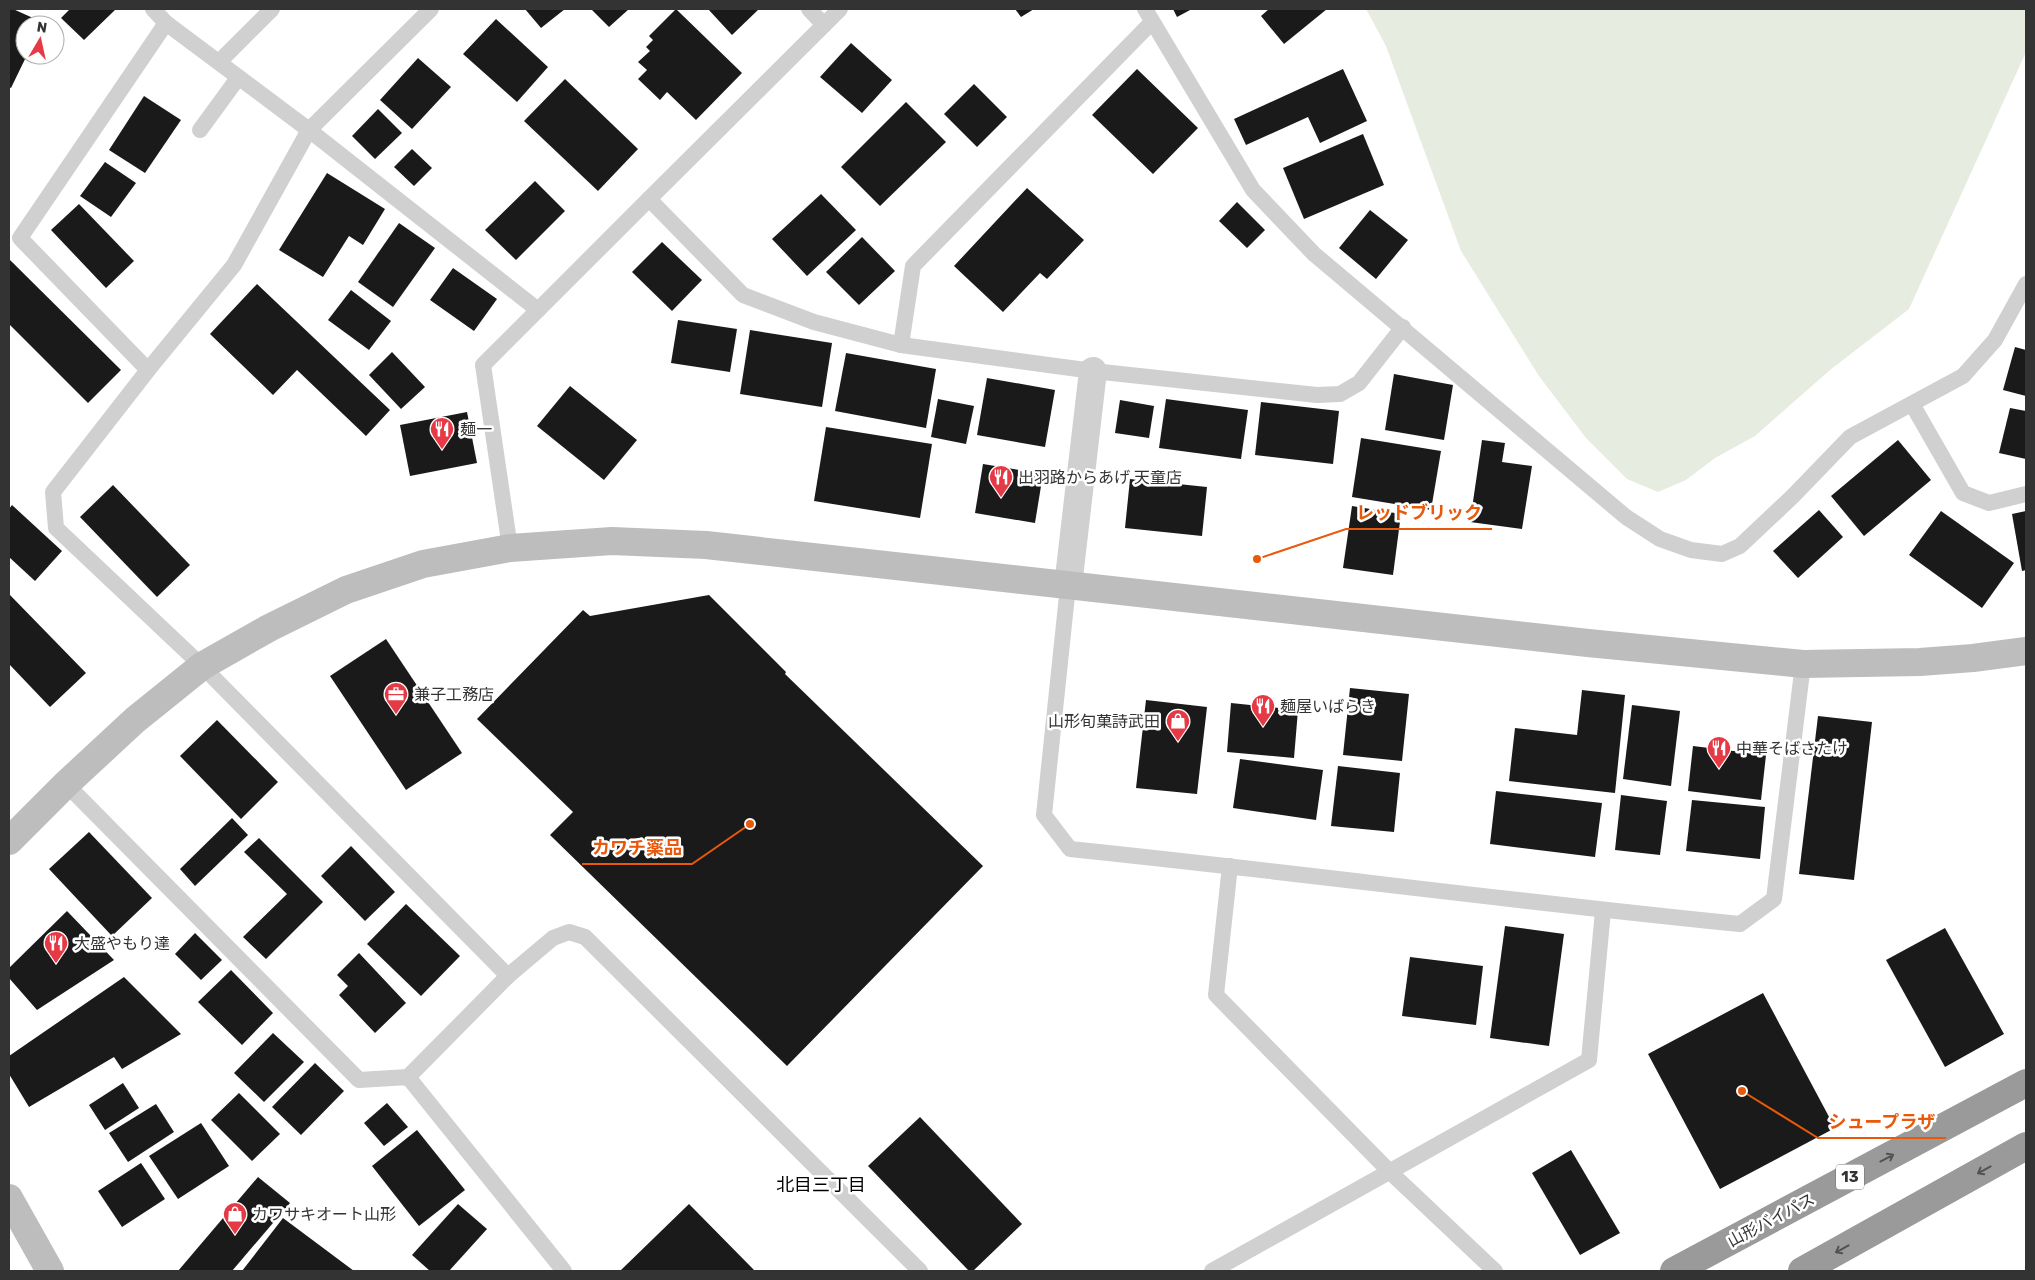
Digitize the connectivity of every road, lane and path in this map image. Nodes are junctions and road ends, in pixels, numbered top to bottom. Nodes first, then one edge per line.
1 (153, 9) edge
2 (272, 9) edge
3 (431, 9) edge
4 (809, 9) edge
5 (840, 9) edge
6 (1149, 15) edge
7 (166, 23) junction
8 (824, 25) junction
9 (219, 62) junction
10 (238, 78) junction
11 (200, 130) dead end
12 (309, 130) junction
13 (649, 199) junction
14 (2026, 284) edge
15 (538, 310) junction
16 (1403, 327) junction
17 (900, 345) junction
18 (148, 370) junction
19 (1093, 371) junction
20 (1912, 404) junction
21 (2026, 494) edge
22 (510, 548) junction
23 (1068, 586) junction
24 (2026, 651) edge
25 (1803, 664) junction
26 (202, 666) junction
27 (66, 784) junction
28 (9, 841) edge
29 (1230, 866) junction
30 (1603, 911) junction
31 (508, 976) junction
32 (408, 1077) junction
33 (2026, 1083) edge
34 (2026, 1146) edge
35 (1389, 1171) junction
36 (9, 1198) edge
37 (50, 1271) edge
38 (564, 1271) edge
39 (920, 1271) edge
40 (1212, 1271) edge
41 (1495, 1271) edge
42 (1674, 1271) edge
43 (1802, 1271) edge

1 - 7 lane
2 - 9 lane
3 - 12 lane
4 - 8 lane
5 - 8 lane
6 - 16 lane
6 - 17 lane
7 - 9 lane
7 - 18 lane
8 - 13 lane
9 - 10 lane
10 - 11 lane
10 - 12 lane
12 - 15 lane
12 - 18 lane
13 - 15 lane
13 - 17 lane
14 - 20 lane
15 - 22 lane
16 - 19 lane
16 - 20 lane
17 - 19 lane
18 - 26 lane
19 - 23 street
20 - 21 lane
22 - 23 street
22 - 26 street
23 - 25 street
23 - 29 lane
24 - 25 street
25 - 30 lane
26 - 27 street
26 - 31 lane
27 - 28 street
27 - 32 lane
29 - 30 lane
29 - 35 lane
30 - 35 lane
31 - 32 lane
31 - 39 lane
32 - 38 lane
42 -> 33 highway, 山形バイパス / 13
34 -> 43 highway
35 - 40 lane
35 - 41 lane
36 - 37 street

